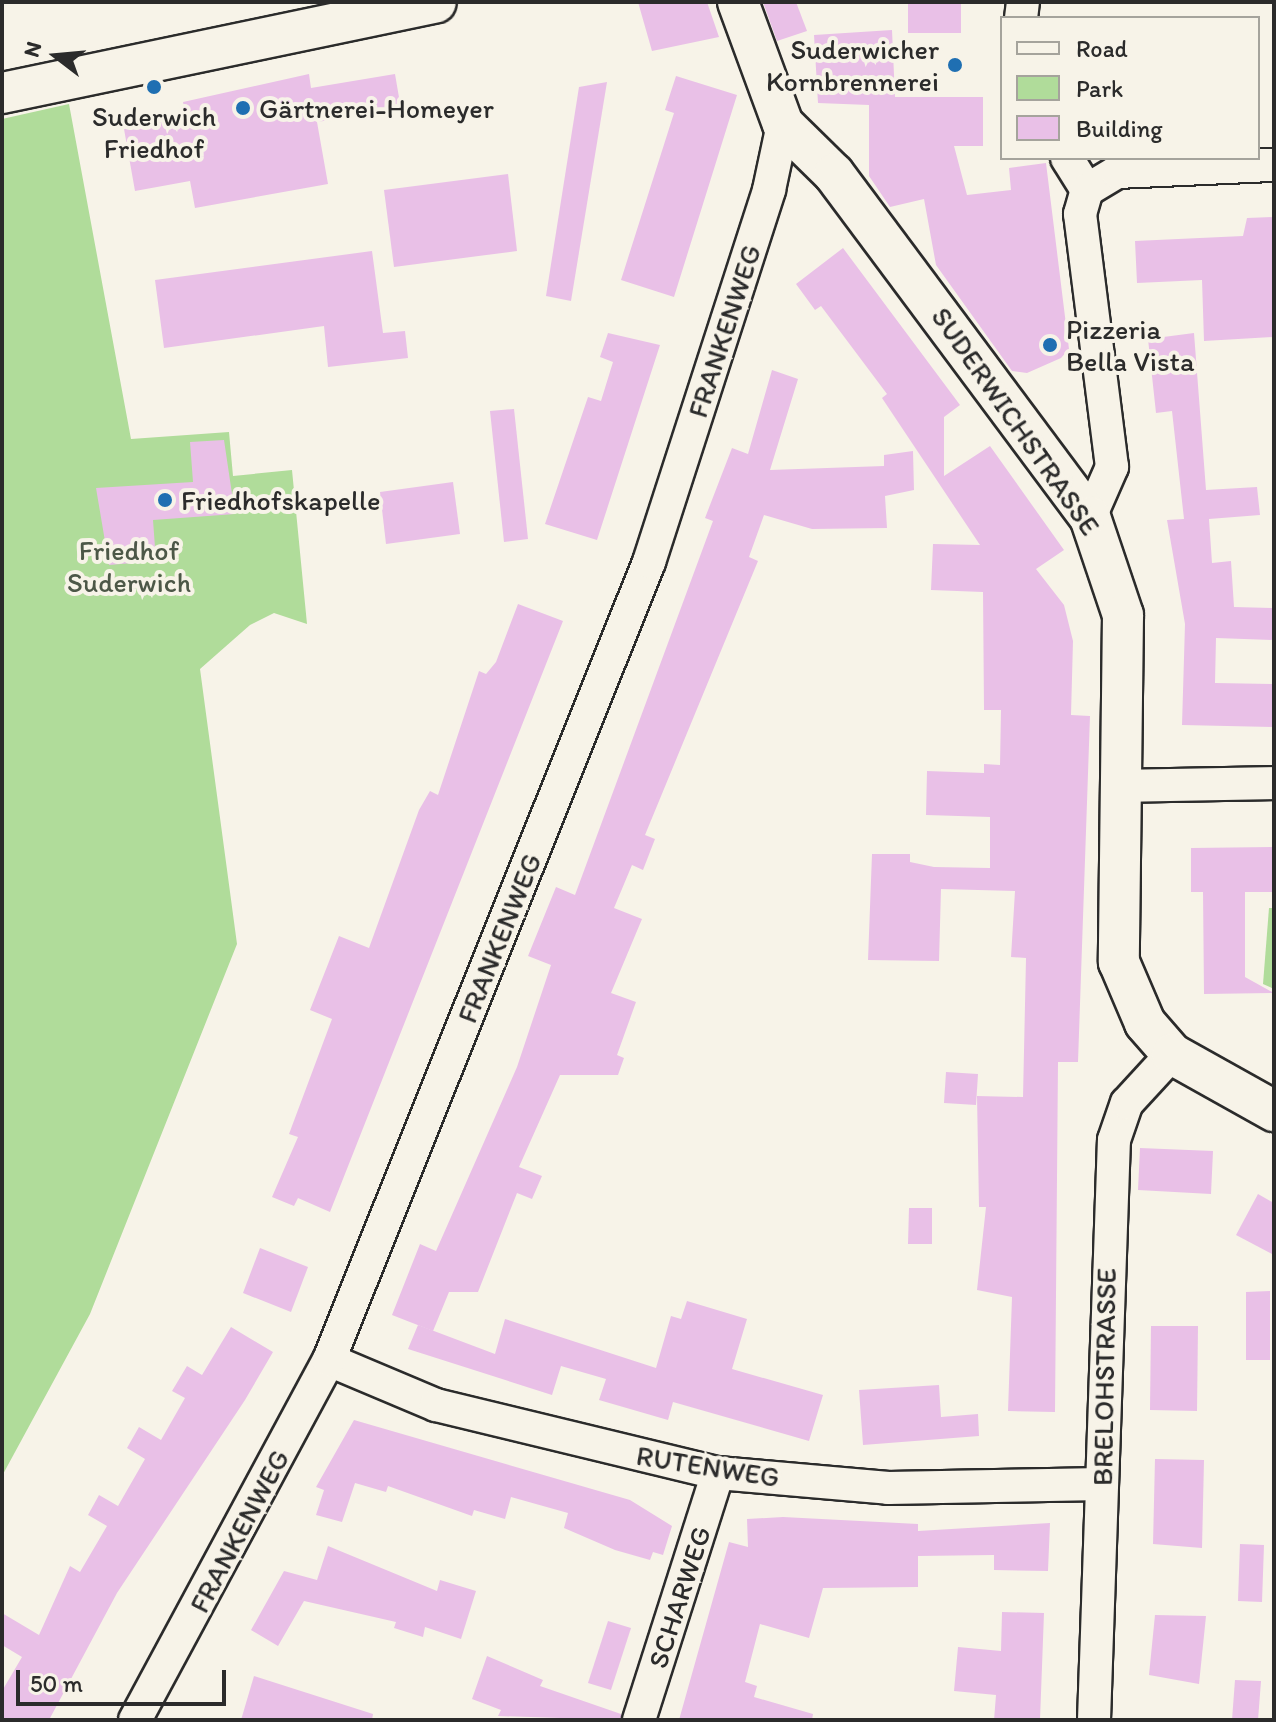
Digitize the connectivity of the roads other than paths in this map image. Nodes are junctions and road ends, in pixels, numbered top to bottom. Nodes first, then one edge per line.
1 (436, 2) edge
2 (738, 2) edge
3 (2, 93) edge
4 (783, 124) junction
5 (1068, 160) edge
6 (1274, 165) edge
7 (1087, 190) junction
8 (1090, 517) junction
9 (1274, 783) edge
10 (1119, 786) junction
11 (1172, 1054) junction
12 (1274, 1111) edge
13 (329, 1360) junction
14 (718, 1473) junction
15 (1102, 1484) junction
16 (135, 1720) edge
17 (639, 1720) edge
18 (1094, 1720) edge

1 - 3 main road
2 - 4 main road, SUDERWICHSTRASSE
4 - 8 main road, SUDERWICHSTRASSE
4 - 13 street, FRANKENWEG
5 - 7 street
6 - 7 street
7 - 8 street
8 - 10 main road, SUDERWICHSTRASSE
9 - 10 street
10 - 11 main road, SUDERWICHSTRASSE
11 - 12 main road, SUDERWICHSTRASSE
11 - 15 street, BRELOHSTRASSE
13 - 14 street, RUTENWEG
13 - 16 street, FRANKENWEG
14 - 15 street, RUTENWEG
14 - 17 street, SCHARWEG
15 - 18 street, BRELOHSTRASSE

